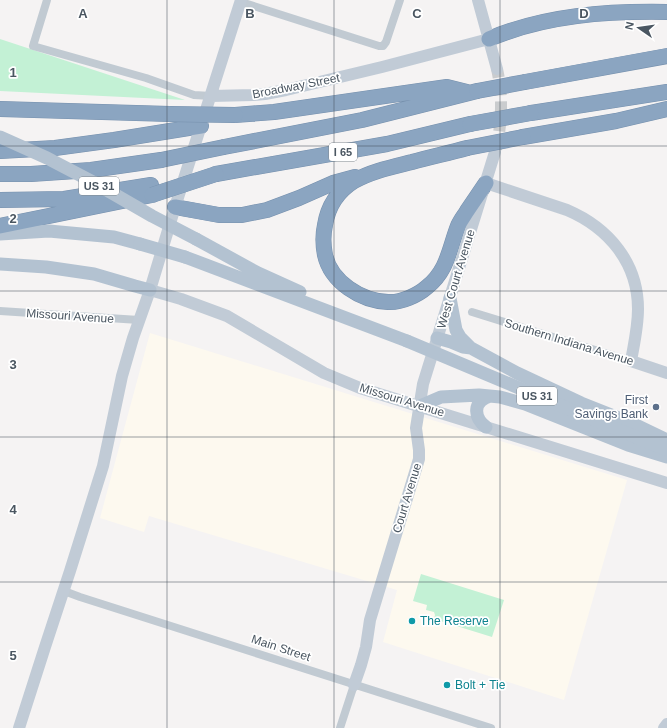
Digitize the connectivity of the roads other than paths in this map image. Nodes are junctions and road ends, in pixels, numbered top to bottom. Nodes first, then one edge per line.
1 (47, 0) edge
2 (400, 0) edge
3 (478, 0) edge
4 (241, 1) edge
5 (667, 12) edge
6 (489, 39) junction
7 (667, 56) edge
8 (497, 69) tunnel mouth
9 (474, 92) junction
10 (667, 92) edge
11 (211, 96) junction
12 (0, 109) edge
13 (667, 109) edge
14 (201, 126) junction
15 (0, 137) edge
16 (0, 152) edge
17 (495, 152) tunnel mouth
18 (391, 167) junction
19 (0, 174) edge
20 (486, 183) junction
21 (151, 190) junction
22 (0, 200) edge
23 (175, 207) junction
24 (0, 226) edge
25 (0, 234) edge
26 (0, 264) edge
27 (150, 290) junction
28 (450, 298) junction
29 (0, 311) edge
30 (472, 312) dead end
31 (139, 320) junction
32 (437, 338) junction
33 (407, 341) junction
34 (470, 348) junction
35 (631, 361) junction
36 (667, 373) edge
37 (490, 396) junction
38 (420, 406) junction
39 (486, 426) junction
40 (667, 440) edge
41 (667, 450) edge
42 (667, 457) edge
43 (667, 483) edge
44 (64, 591) junction
45 (354, 685) junction
46 (667, 724) edge
47 (19, 728) edge
48 (340, 728) edge
49 (491, 728) edge
50 (664, 728) edge

1 - 11 street, Broadway Street
2 - 4 street
3 - 6 street
4 - 11 street
5 - 6 highway
6 - 8 street
6 - 11 street, Broadway Street
7 - 9 highway, I 65, bridge
9 - 12 highway, bridge
9 - 19 highway, I 65, bridge
10 - 21 highway, I 65, bridge
11 - 14 street
13 - 18 highway, bridge
14 - 16 highway
14 - 23 street
15 - 33 main road, US 31, bridge
17 - 20 street, West Court Avenue
18 - 20 highway
18 - 23 highway
20 - 28 street, West Court Avenue
20 - 35 street
21 - 22 highway, I 65
21 - 24 highway
23 - 27 street
25 - 33 main road, US 31, bridge
26 - 27 main road
27 - 31 street
27 - 38 street, Missouri Avenue
28 - 32 street, West Court Avenue
28 - 34 main road
29 - 31 street, Missouri Avenue
30 - 35 street, Southern Indiana Avenue
31 - 44 street
32 - 34 main road
32 - 38 street, West Court Avenue
33 - 41 main road, US 31, bridge
34 - 40 main road
35 - 36 street, Southern Indiana Avenue
37 - 38 main road
37 - 39 main road
37 - 42 main road
38 - 39 street, Missouri Avenue
38 - 45 street, Court Avenue
39 - 43 street, Missouri Avenue
44 - 45 street, Main Street
44 - 47 street
45 - 48 street
45 - 49 street, Main Street
46 - 50 street

